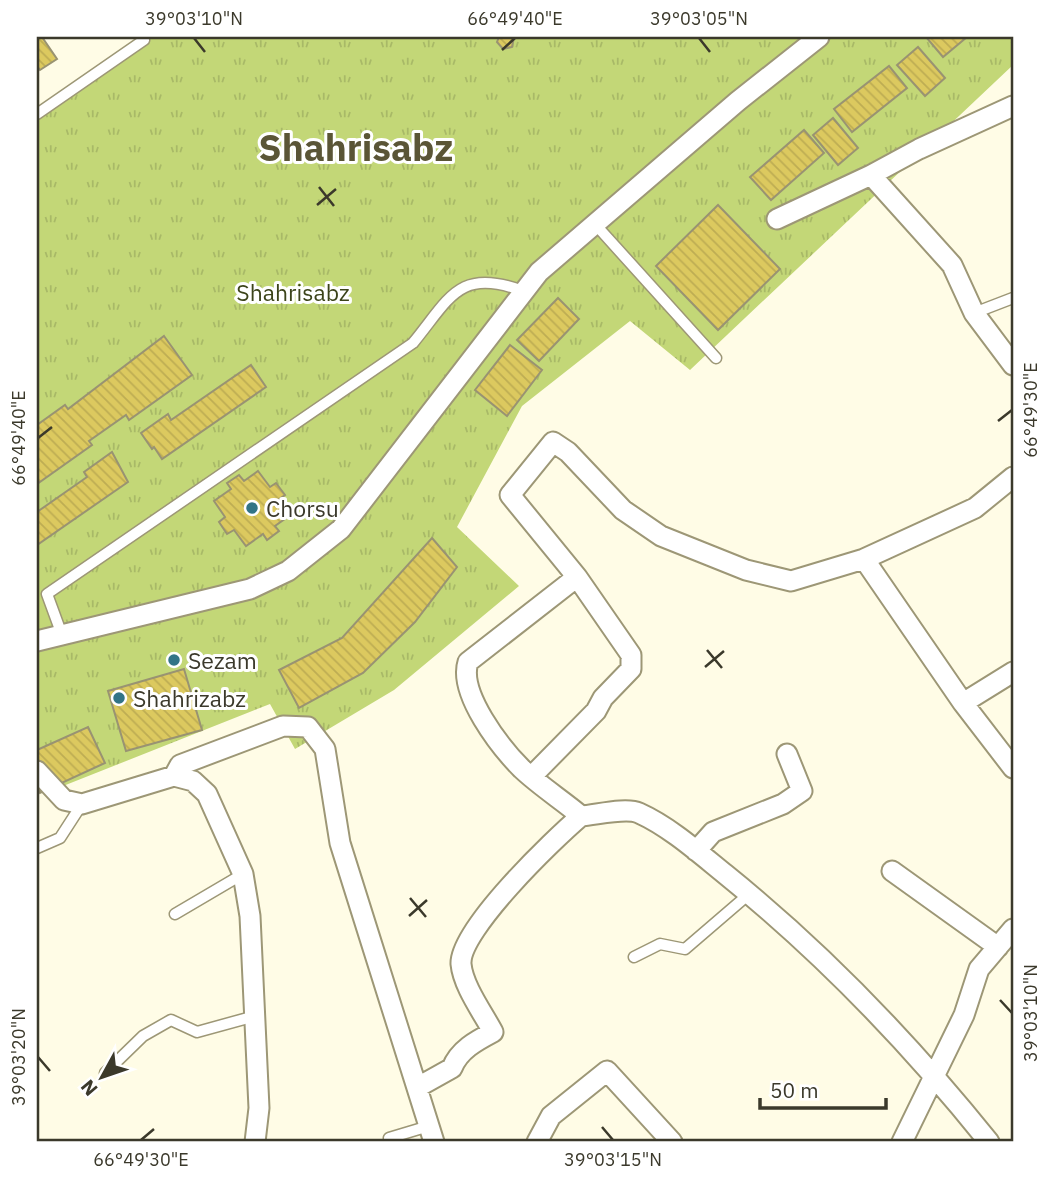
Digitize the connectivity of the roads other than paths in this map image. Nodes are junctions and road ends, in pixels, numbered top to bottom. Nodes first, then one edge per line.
1 (819, 37) edge
2 (146, 38) edge
3 (1013, 106) edge
4 (37, 114) edge
5 (871, 176) junction
6 (777, 219) dead end
7 (595, 224) junction
8 (523, 291) junction
9 (1013, 298) edge
10 (974, 313) junction
11 (716, 358) dead end
12 (1013, 365) edge
13 (1013, 477) edge
14 (864, 559) junction
15 (577, 577) junction
16 (62, 635) junction
17 (37, 641) edge
18 (1013, 672) edge
19 (963, 703) junction
20 (788, 754) dead end
21 (1013, 768) edge
22 (37, 771) edge
23 (174, 776) junction
24 (532, 776) junction
25 (82, 804) junction
26 (581, 816) junction
27 (37, 848) edge
28 (696, 851) junction
29 (892, 871) dead end
30 (243, 874) junction
31 (749, 894) junction
32 (175, 914) dead end
33 (1013, 929) edge
34 (998, 947) junction
35 (634, 957) dead end
36 (255, 1016) junction
37 (105, 1073) dead end
38 (933, 1074) junction
39 (418, 1087) junction
40 (431, 1134) edge
41 (389, 1138) dead end
42 (255, 1142) edge
43 (537, 1142) edge
44 (673, 1142) edge
45 (902, 1142) edge
46 (989, 1142) edge

1 - 7 street
2 - 4 lane
3 - 5 street
5 - 6 street
5 - 10 street
7 - 8 street
7 - 11 lane
8 - 16 street
8 - 16 lane
9 - 10 lane
10 - 12 street
13 - 14 street
14 - 15 street
14 - 19 street
15 - 24 street
15 - 24 street
16 - 17 street
18 - 19 street
19 - 21 street
20 - 28 street
22 - 25 street
23 - 25 street
23 - 30 street
23 - 39 street
24 - 26 street
25 - 27 lane
26 - 28 street
26 - 39 street
28 - 31 street
29 - 34 street
30 - 32 lane
30 - 36 street
31 - 35 lane
31 - 38 street
33 - 34 street
34 - 38 street
36 - 37 lane
36 - 42 street
38 - 45 street
38 - 46 street
39 - 40 street
40 - 41 lane
43 - 44 street

